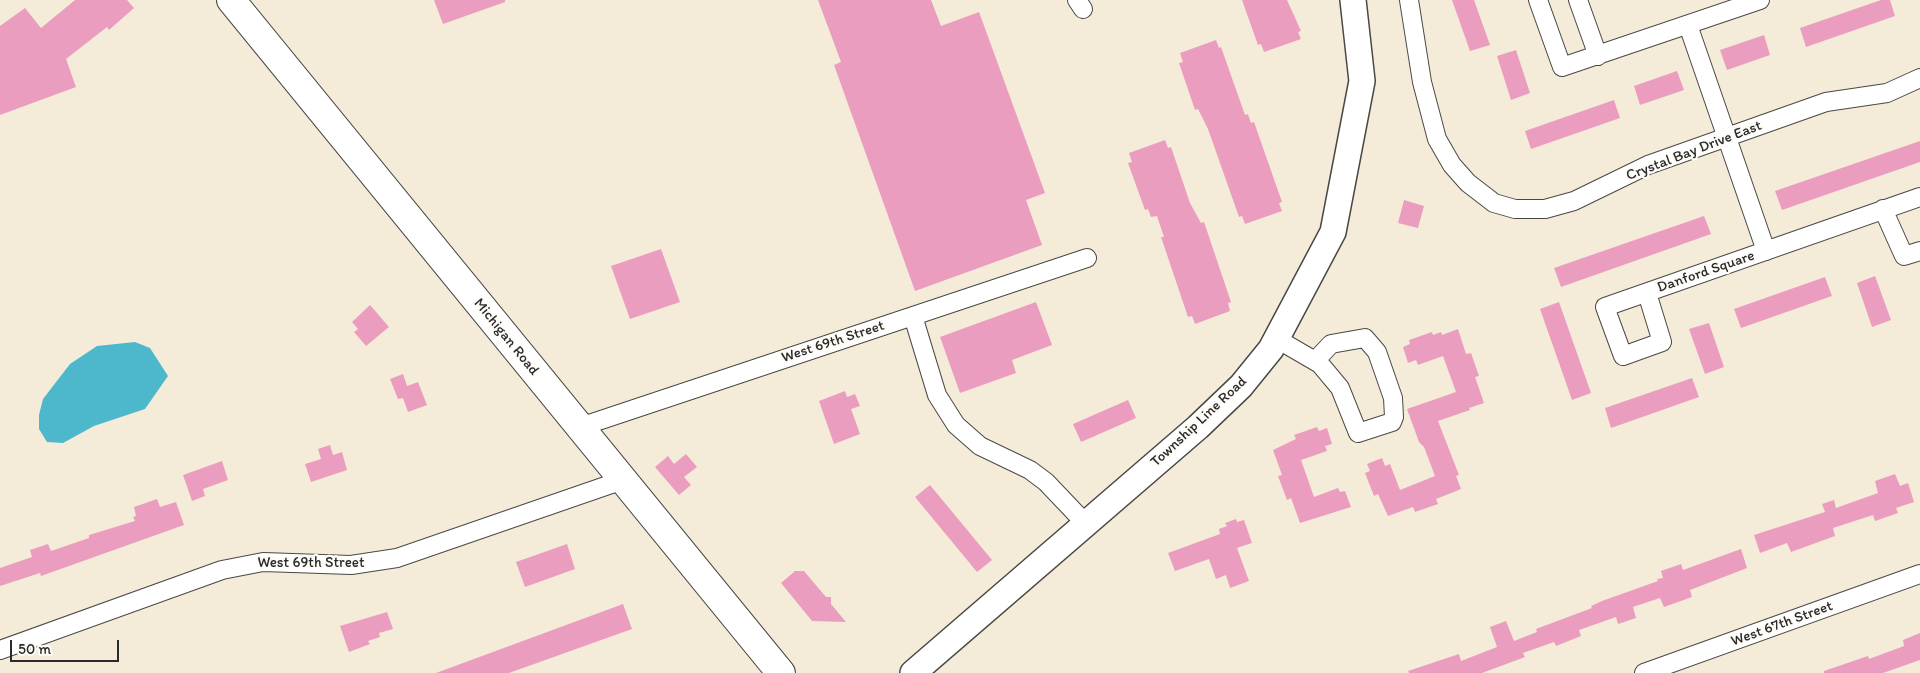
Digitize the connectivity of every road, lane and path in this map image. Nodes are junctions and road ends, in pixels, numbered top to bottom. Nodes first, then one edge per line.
1 (231, 0) edge
2 (1353, 0) edge
3 (1409, 0) edge
4 (1538, 0) edge
5 (1578, 0) edge
6 (1760, 0) edge
7 (1688, 25) junction
8 (1598, 56) junction
9 (1920, 78) edge
10 (1727, 138) junction
11 (1920, 197) edge
12 (1883, 210) junction
13 (1766, 251) junction
14 (1920, 251) edge
15 (1087, 258) dead end
16 (1647, 293) dead end
17 (913, 316) junction
18 (1276, 339) junction
19 (1315, 361) junction
20 (580, 427) junction
21 (623, 480) junction
22 (1086, 524) junction
23 (1920, 574) edge
24 (0, 650) edge
25 (781, 673) edge
26 (913, 673) edge
27 (1644, 673) edge

1 - 20 main road, Michigan Road
2 - 18 main road, Township Line Road
3 - 10 street, Crystal Bay Drive East
4 - 8 street
5 - 8 street
6 - 7 street
7 - 8 street
7 - 10 street, Danford Square
9 - 10 street, Crystal Bay Drive East
10 - 13 street, Danford Square
11 - 12 street, Danford Square
12 - 13 street, Danford Square
12 - 14 street
13 - 16 street, Danford Square
15 - 17 street, West 69th Street
17 - 20 street, West 69th Street
17 - 22 street
18 - 19 street
18 - 22 main road, Township Line Road
19 - 19 street
20 - 21 main road, Michigan Road
21 - 24 street, West 69th Street
21 - 25 main road, Michigan Road
22 - 26 main road, Township Line Road
23 - 27 street, West 67th Street

